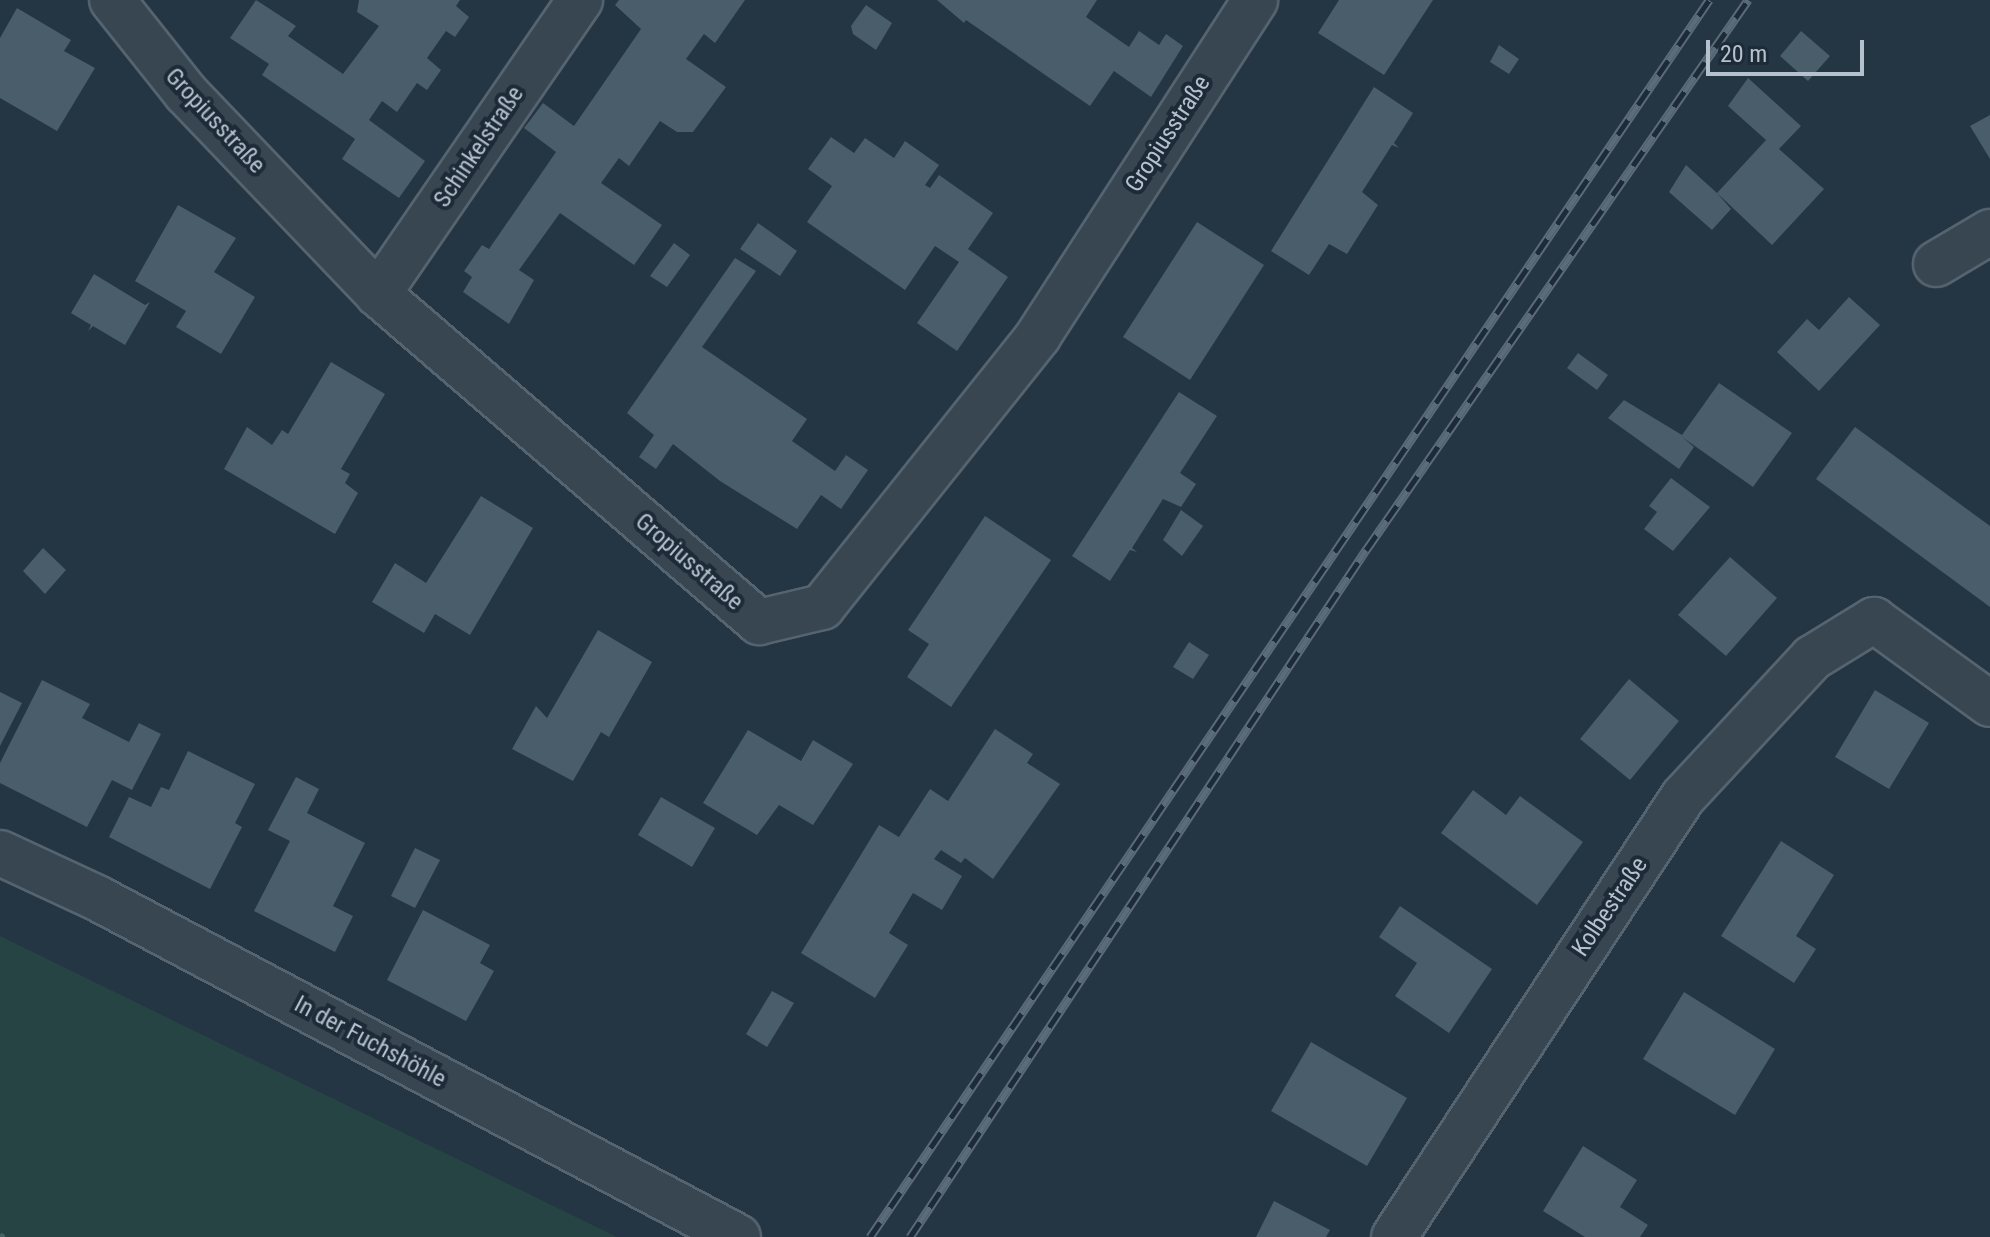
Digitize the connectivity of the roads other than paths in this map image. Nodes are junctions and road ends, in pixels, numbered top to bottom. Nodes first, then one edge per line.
1 (112, 0) edge
2 (580, 0) edge
3 (1255, 0) edge
4 (1990, 232) edge
5 (1936, 264) dead end
6 (378, 294) junction
7 (1990, 704) edge
8 (0, 853) edge
9 (738, 1237) edge
10 (1394, 1237) edge

1 - 6 street, Gropiusstraße
2 - 6 street, Schinkelstraße
3 - 6 street, Gropiusstraße
4 - 5 street
7 - 10 street, Kolbestraße
8 - 9 street, In der Fuchshöhle

